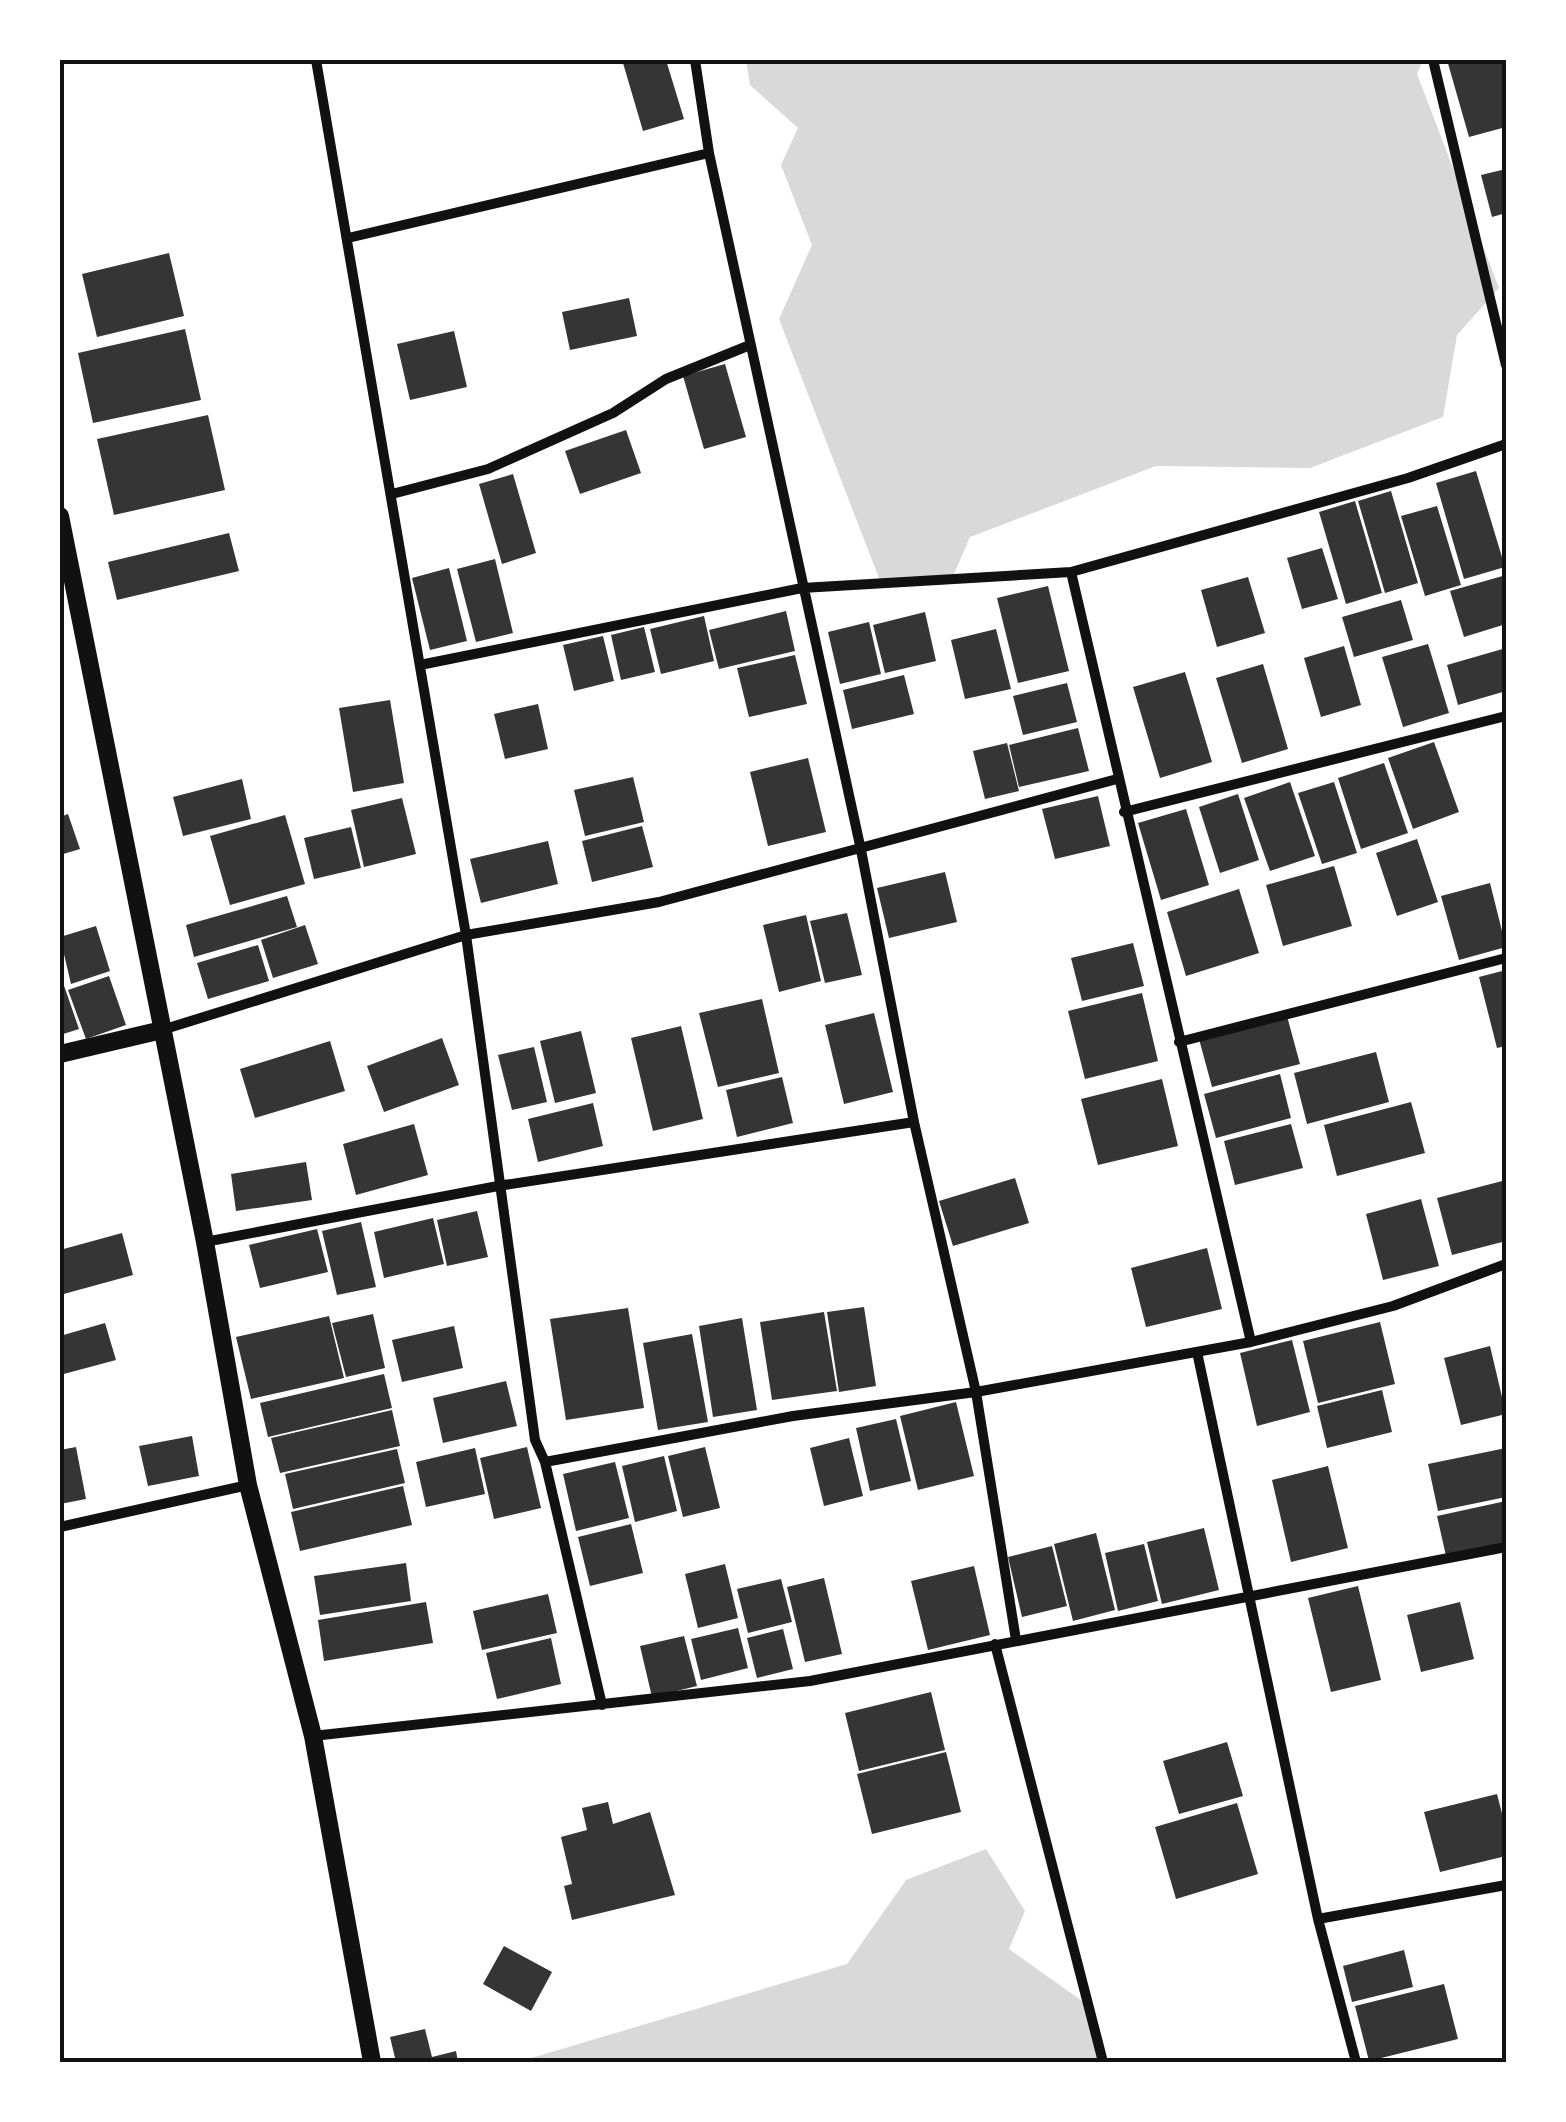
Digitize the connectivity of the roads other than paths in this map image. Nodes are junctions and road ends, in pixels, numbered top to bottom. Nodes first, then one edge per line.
1 (316, 60) edge
2 (694, 60) edge
3 (1434, 60) edge
4 (709, 153) junction
5 (348, 238) junction
6 (1506, 307) edge
7 (1492, 310) junction
8 (750, 345) junction
9 (1506, 364) edge
10 (1506, 444) edge
11 (392, 494) junction
12 (60, 516) edge
13 (1071, 572) junction
14 (802, 588) junction
15 (420, 665) junction
16 (1506, 716) edge
17 (1116, 780) junction
18 (1124, 812) junction
19 (861, 850) junction
20 (466, 935) junction
21 (1506, 958) edge
22 (162, 1030) junction
23 (1179, 1042) junction
24 (60, 1054) edge
25 (914, 1122) junction
26 (498, 1186) junction
27 (205, 1242) junction
28 (1506, 1264) edge
29 (1251, 1342) junction
30 (1197, 1352) junction
31 (976, 1392) junction
32 (546, 1462) junction
33 (248, 1485) junction
34 (60, 1526) edge
35 (1506, 1548) edge
36 (1250, 1598) junction
37 (1016, 1640) junction
38 (995, 1644) junction
39 (602, 1705) junction
40 (313, 1736) junction
41 (1506, 1886) edge
42 (1318, 1919) junction
43 (372, 2062) edge
44 (1102, 2062) edge
45 (1356, 2062) edge

1 - 5 street
2 - 4 street
3 - 7 street
4 - 5 street
4 - 8 street
5 - 11 street
6 - 7 street
7 - 9 street
8 - 11 street
8 - 14 street
10 - 13 street
11 - 15 street
12 - 22 street
13 - 14 street
13 - 17 street
14 - 15 street
14 - 19 street
15 - 20 street
16 - 18 street
17 - 18 street
17 - 19 street
18 - 23 street
19 - 20 street
19 - 25 street
20 - 22 street
20 - 26 street
21 - 23 street
22 - 24 street
22 - 27 street
23 - 29 street
25 - 26 street
25 - 31 street
26 - 27 street
26 - 32 street
27 - 33 street
28 - 29 street
29 - 30 street
30 - 31 street
30 - 36 street
31 - 32 street
31 - 37 street
32 - 39 street
33 - 34 street
33 - 40 street
35 - 36 street
36 - 37 street
36 - 42 street
37 - 38 street
38 - 39 street
38 - 44 street
39 - 40 street
40 - 43 street
41 - 42 street
42 - 45 street

